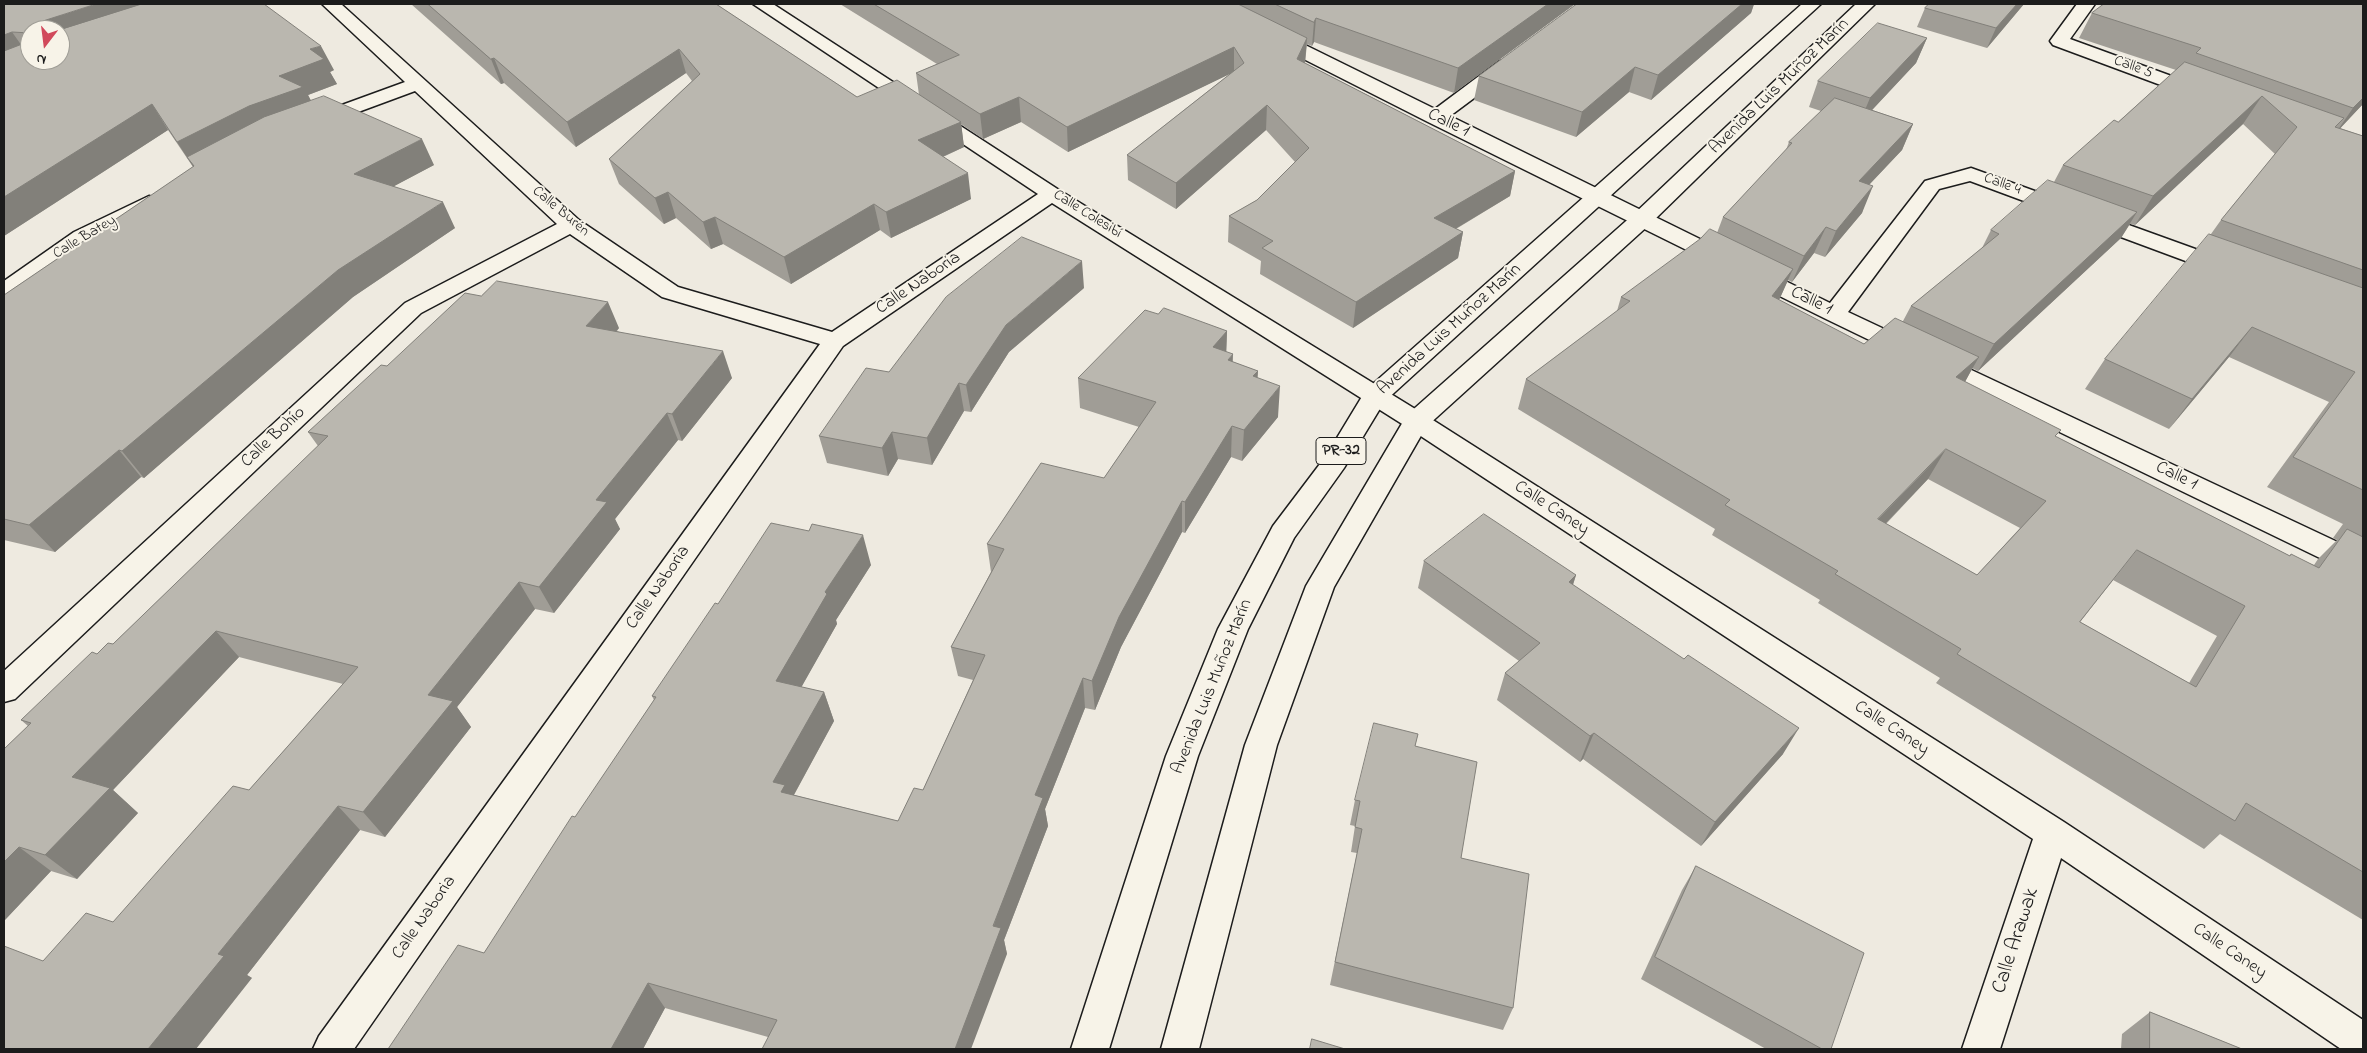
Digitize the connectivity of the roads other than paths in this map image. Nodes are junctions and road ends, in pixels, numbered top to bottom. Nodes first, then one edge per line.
1 (331, 4) edge
2 (762, 4) edge
3 (1209, 4) edge
4 (1251, 4) edge
5 (1812, 4) edge
6 (1866, 4) edge
7 (2086, 4) edge
8 (1232, 15) junction
9 (1520, 55) edge
10 (418, 84) junction
11 (2216, 99) edge
12 (1435, 118) junction
13 (298, 128) edge
14 (168, 192) edge
15 (1052, 194) junction
16 (1598, 197) junction
17 (1642, 220) junction
18 (571, 225) junction
19 (2242, 274) edge
20 (4, 291) edge
21 (1834, 314) junction
22 (835, 341) junction
23 (1375, 396) junction
24 (1416, 421) junction
25 (2363, 566) edge
26 (4, 690) edge
27 (2052, 833) junction
28 (2363, 1042) edge
29 (332, 1049) edge
30 (1090, 1049) edge
31 (1180, 1049) edge
32 (1981, 1049) edge

1 - 10 street, Calle Burén
2 - 15 street, Calle Colesibí
3 - 8 street, Calle 1
4 - 8 street
5 - 16 street, Avenida Luis Muñoz Marín / PR-32
6 - 17 street, Avenida Luis Muñoz Marín / PR-32
7 - 11 street, Calle 5
8 - 12 street, Calle 1
9 - 12 street
10 - 13 street
10 - 18 street, Calle Burén
12 - 16 street, Calle 1
14 - 20 street, Calle Batey
15 - 22 street, Calle Naboria
15 - 23 street, Calle Colesibí
16 - 17 street, Calle 1
16 - 23 street, Avenida Luis Muñoz Marín / PR-32
17 - 21 street, Calle 1
17 - 24 street, Avenida Luis Muñoz Marín / PR-32
18 - 22 street, Calle Burén
18 - 26 street, Calle Bohío
19 - 21 street, Calle 4
21 - 25 street, Calle 1
22 - 29 street, Calle Naboria
23 - 24 street, Calle Colesibí
23 - 30 street, Avenida Luis Muñoz Marín / PR-32
24 - 27 street, Calle Caney
24 - 31 street, Avenida Luis Muñoz Marín / PR-32
27 - 28 street, Calle Caney
27 - 32 street, Calle Arawak

